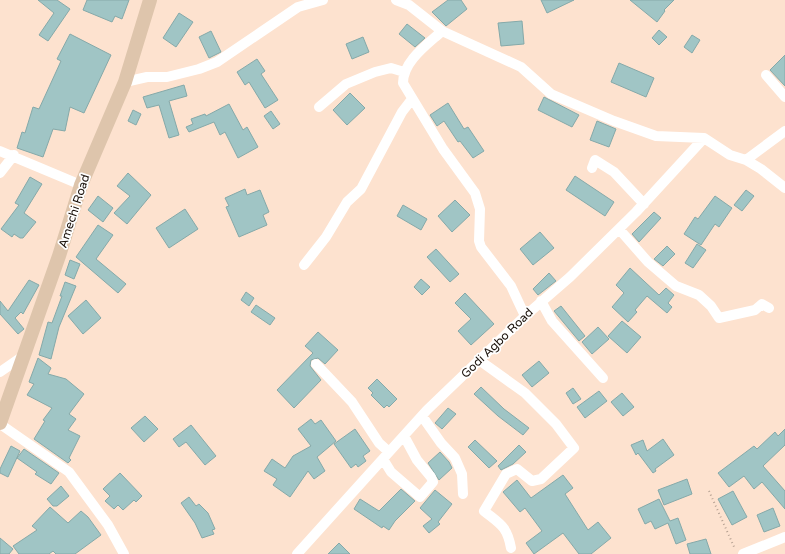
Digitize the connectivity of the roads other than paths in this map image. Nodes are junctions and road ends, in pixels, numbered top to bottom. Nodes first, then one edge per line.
1 (150, 0) edge
2 (323, 0) edge
3 (397, 0) edge
4 (442, 31) junction
5 (404, 72) junction
6 (766, 75) dead end
7 (125, 82) junction
8 (785, 97) edge
9 (412, 99) junction
10 (319, 107) dead end
11 (785, 131) edge
12 (704, 138) junction
13 (0, 151) edge
14 (14, 155) junction
15 (746, 160) junction
16 (592, 168) dead end
17 (0, 173) edge
18 (81, 185) junction
19 (785, 188) edge
20 (644, 204) junction
21 (619, 229) junction
22 (304, 265) dead end
23 (541, 301) junction
24 (769, 308) dead end
25 (525, 316) junction
26 (23, 356) junction
27 (479, 360) junction
28 (316, 364) dead end
29 (0, 372) edge
30 (603, 378) dead end
31 (422, 416) junction
32 (0, 424) edge
33 (404, 436) junction
34 (386, 456) junction
35 (463, 494) dead end
36 (785, 537) edge
37 (511, 548) dead end
38 (124, 554) edge
39 (297, 554) edge
40 (743, 554) edge

1 - 7 main road, Amechi Road
2 - 7 street
3 - 4 street
4 - 5 street
4 - 12 street
5 - 9 street
5 - 10 street
6 - 8 street
7 - 18 main road, Amechi Road
9 - 22 street
9 - 25 street
11 - 15 street
12 - 15 street
12 - 20 street, Godi Agbo Road
13 - 14 street
14 - 17 street
14 - 18 street
15 - 19 street
16 - 20 street
18 - 26 main road, Amechi Road
20 - 21 street, Godi Agbo Road
21 - 23 street, Godi Agbo Road
21 - 24 street
23 - 25 street, Godi Agbo Road
23 - 30 street
25 - 27 street, Godi Agbo Road
26 - 29 street
26 - 32 main road, Amechi Road
27 - 31 street, Godi Agbo Road
27 - 37 street
28 - 34 street
31 - 33 street, Godi Agbo Road
31 - 35 street
32 - 38 street
33 - 34 street, Godi Agbo Road
33 - 34 street
34 - 39 street, Godi Agbo Road
36 - 40 street

